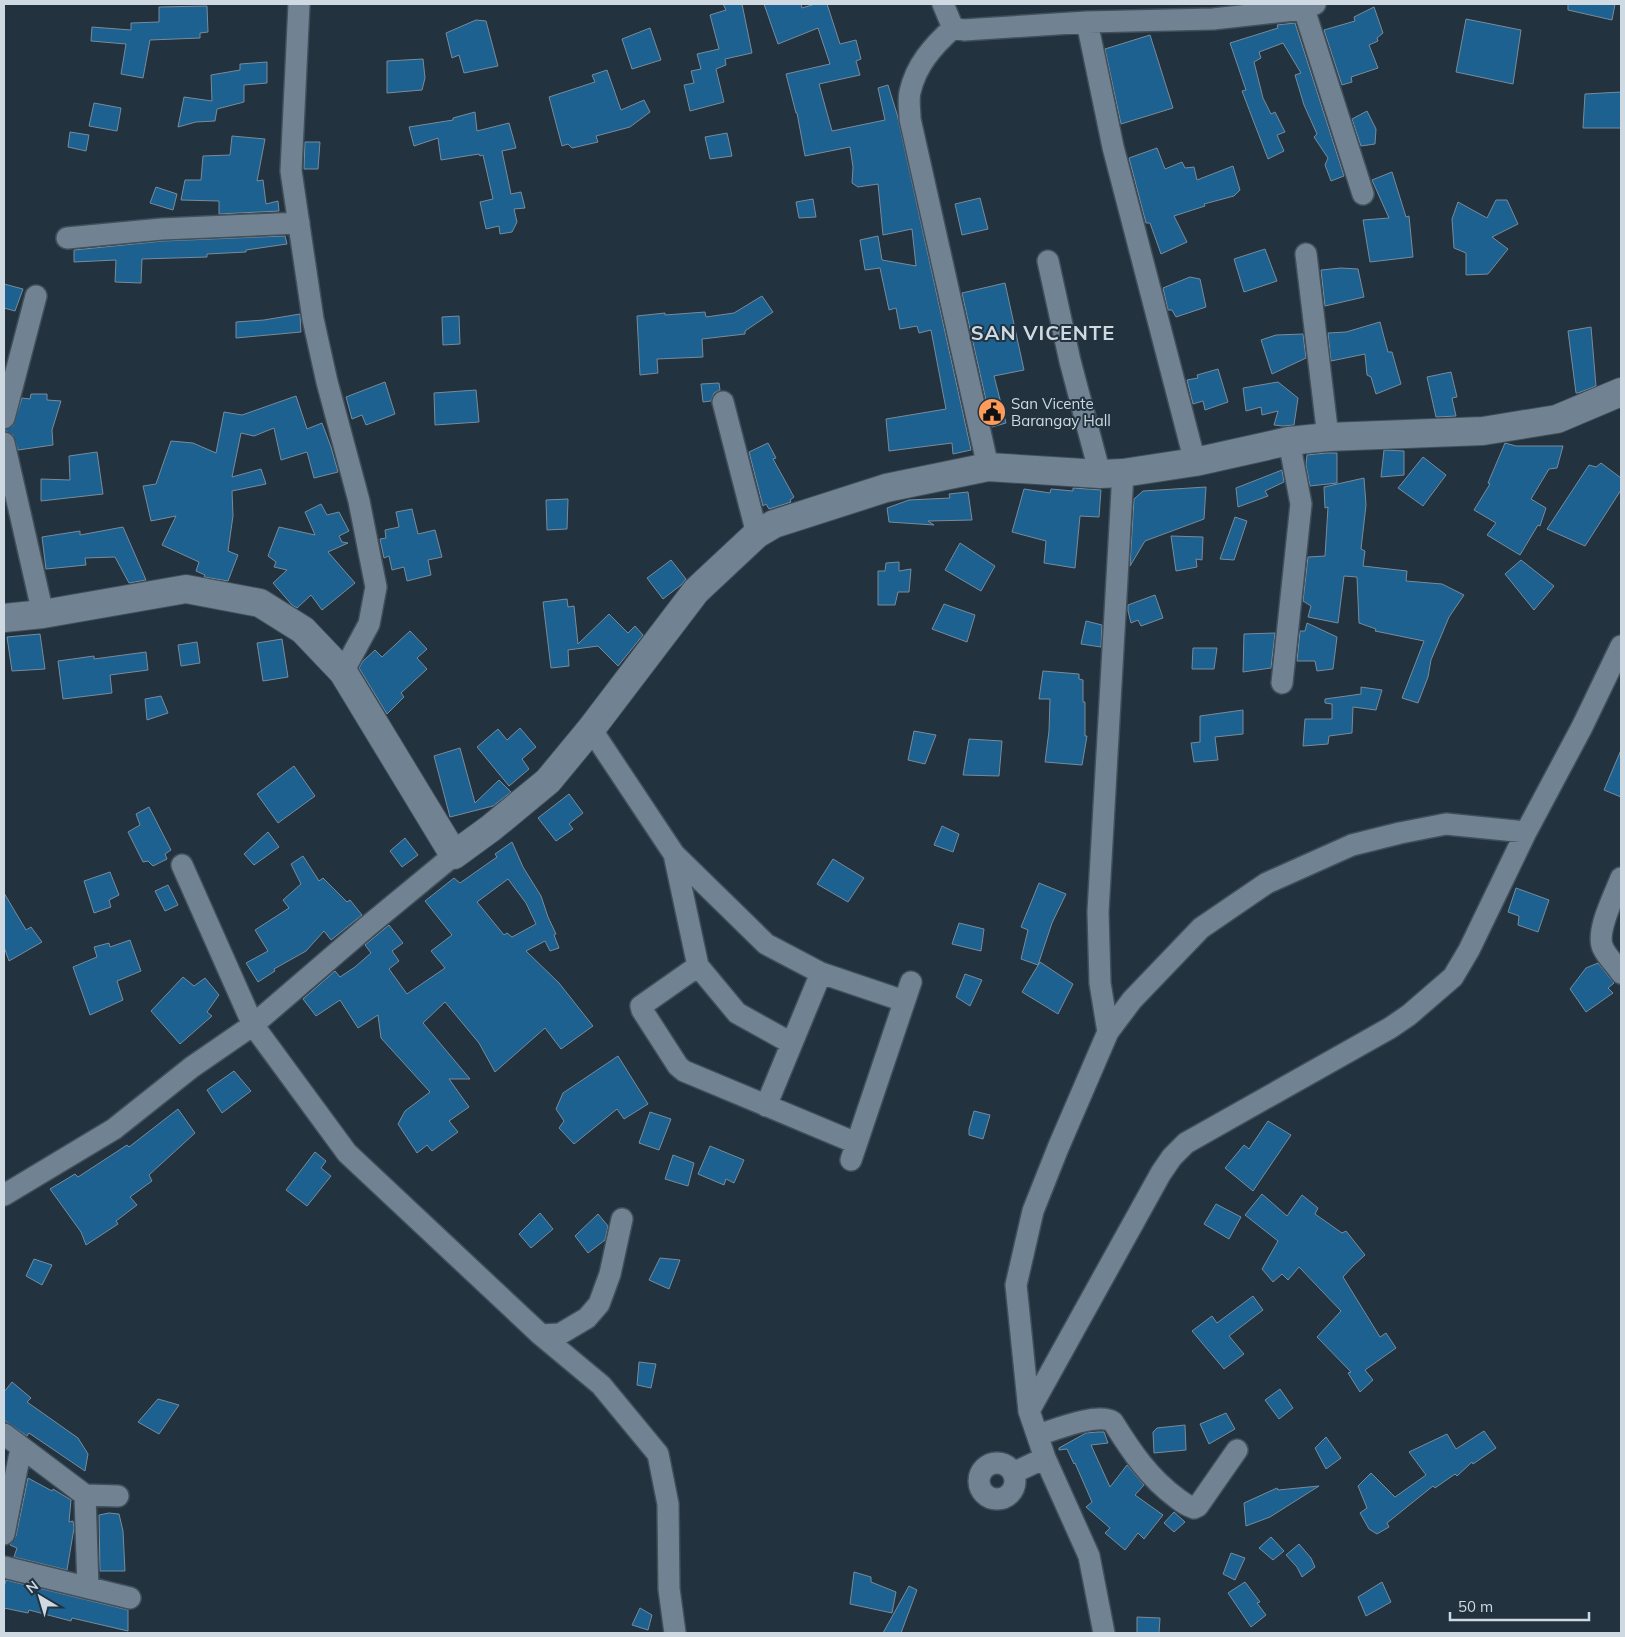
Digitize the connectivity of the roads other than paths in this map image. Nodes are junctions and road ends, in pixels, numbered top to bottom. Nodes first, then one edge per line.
1 (300, 4) edge
2 (943, 4) edge
3 (1309, 6) edge
4 (1087, 22) junction
5 (953, 28) junction
6 (1363, 194) dead end
7 (299, 222) junction
8 (68, 238) dead end
9 (1306, 254) dead end
10 (1048, 261) dead end
11 (36, 296) dead end
12 (1621, 392) edge
13 (723, 402) dead end
14 (4, 418) edge
15 (1328, 437) junction
16 (1289, 441) junction
17 (4, 443) edge
18 (1195, 462) junction
19 (988, 467) junction
20 (1111, 473) junction
21 (757, 534) junction
22 (43, 614) junction
23 (4, 618) edge
24 (1621, 646) edge
25 (343, 672) junction
26 (1282, 682) dead end
27 (591, 729) junction
28 (1526, 832) junction
29 (674, 854) junction
30 (454, 855) junction
31 (182, 865) dead end
32 (1621, 878) edge
33 (698, 966) junction
34 (821, 972) junction
35 (1621, 973) edge
36 (253, 1026) junction
37 (1108, 1032) junction
38 (791, 1043) junction
39 (766, 1106) junction
40 (4, 1195) edge
41 (622, 1219) dead end
42 (541, 1335) junction
43 (1029, 1412) junction
44 (4, 1434) edge
45 (1038, 1435) junction
46 (21, 1448) junction
47 (1237, 1450) dead end
48 (1045, 1458) junction
49 (1013, 1473) dead end
50 (85, 1495) junction
51 (118, 1496) dead end
52 (4, 1534) edge
53 (4, 1568) edge
54 (88, 1588) junction
55 (130, 1598) dead end
56 (675, 1633) edge
57 (1104, 1633) edge

1 - 7 street
2 - 5 street
3 - 4 street
3 - 6 street
4 - 5 street
4 - 18 street
5 - 19 street
7 - 8 street
7 - 25 street
9 - 15 street
10 - 20 street
11 - 14 street
12 - 15 street
13 - 21 street
15 - 16 street
16 - 18 street
16 - 26 street
17 - 22 street
18 - 20 street
19 - 20 street
19 - 21 street
20 - 37 street
21 - 27 street
22 - 23 street
22 - 25 street
24 - 28 street
25 - 30 street
27 - 29 street
27 - 30 street
28 - 37 street
28 - 43 street
29 - 33 street
29 - 34 street
30 - 36 street
31 - 36 street
32 - 35 street
33 - 38 street
33 - 39 street
34 - 38 street
34 - 39 street
36 - 40 street
36 - 42 street
37 - 43 street
38 - 39 street
41 - 42 street
42 - 56 street
43 - 45 street
44 - 46 street
45 - 47 street
45 - 48 street
46 - 50 street
46 - 52 street
48 - 49 street
48 - 57 street
50 - 51 street
50 - 54 street
53 - 54 street
54 - 55 street

